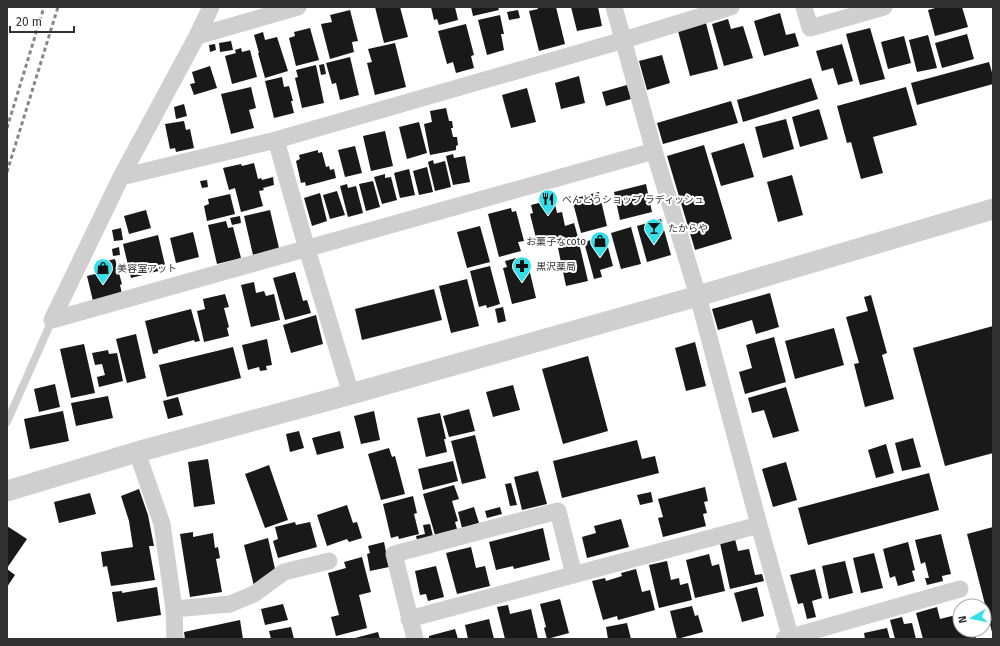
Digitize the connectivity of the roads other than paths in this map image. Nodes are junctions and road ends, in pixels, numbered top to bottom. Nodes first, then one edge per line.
1 (211, 7) edge
2 (298, 7) edge
3 (614, 7) edge
4 (731, 7) edge
5 (804, 7) edge
6 (884, 7) edge
7 (197, 36) junction
8 (624, 40) junction
9 (276, 140) junction
10 (654, 151) junction
11 (121, 177) junction
12 (993, 209) edge
13 (307, 249) junction
14 (698, 296) junction
15 (52, 320) junction
16 (351, 394) junction
17 (7, 422) edge
18 (137, 452) junction
19 (7, 491) edge
20 (759, 525) junction
21 (329, 561) dead end
22 (574, 574) junction
23 (960, 589) dead end
24 (174, 609) junction
25 (409, 619) junction
26 (789, 638) edge
27 (175, 639) edge
28 (415, 639) edge

1 - 7 street
2 - 7 street
3 - 8 street
4 - 8 street
5 - 6 street
7 - 11 street
8 - 9 street
8 - 10 street
9 - 11 street
9 - 13 street
10 - 13 street
10 - 14 street
11 - 15 street
12 - 14 street
13 - 15 street
13 - 16 street
14 - 16 street
14 - 20 street
15 - 17 lane
16 - 18 street
18 - 19 street
18 - 24 street
20 - 22 street
20 - 26 street
21 - 24 street
22 - 25 street
22 - 25 street
23 - 26 street
24 - 27 street
25 - 28 street

